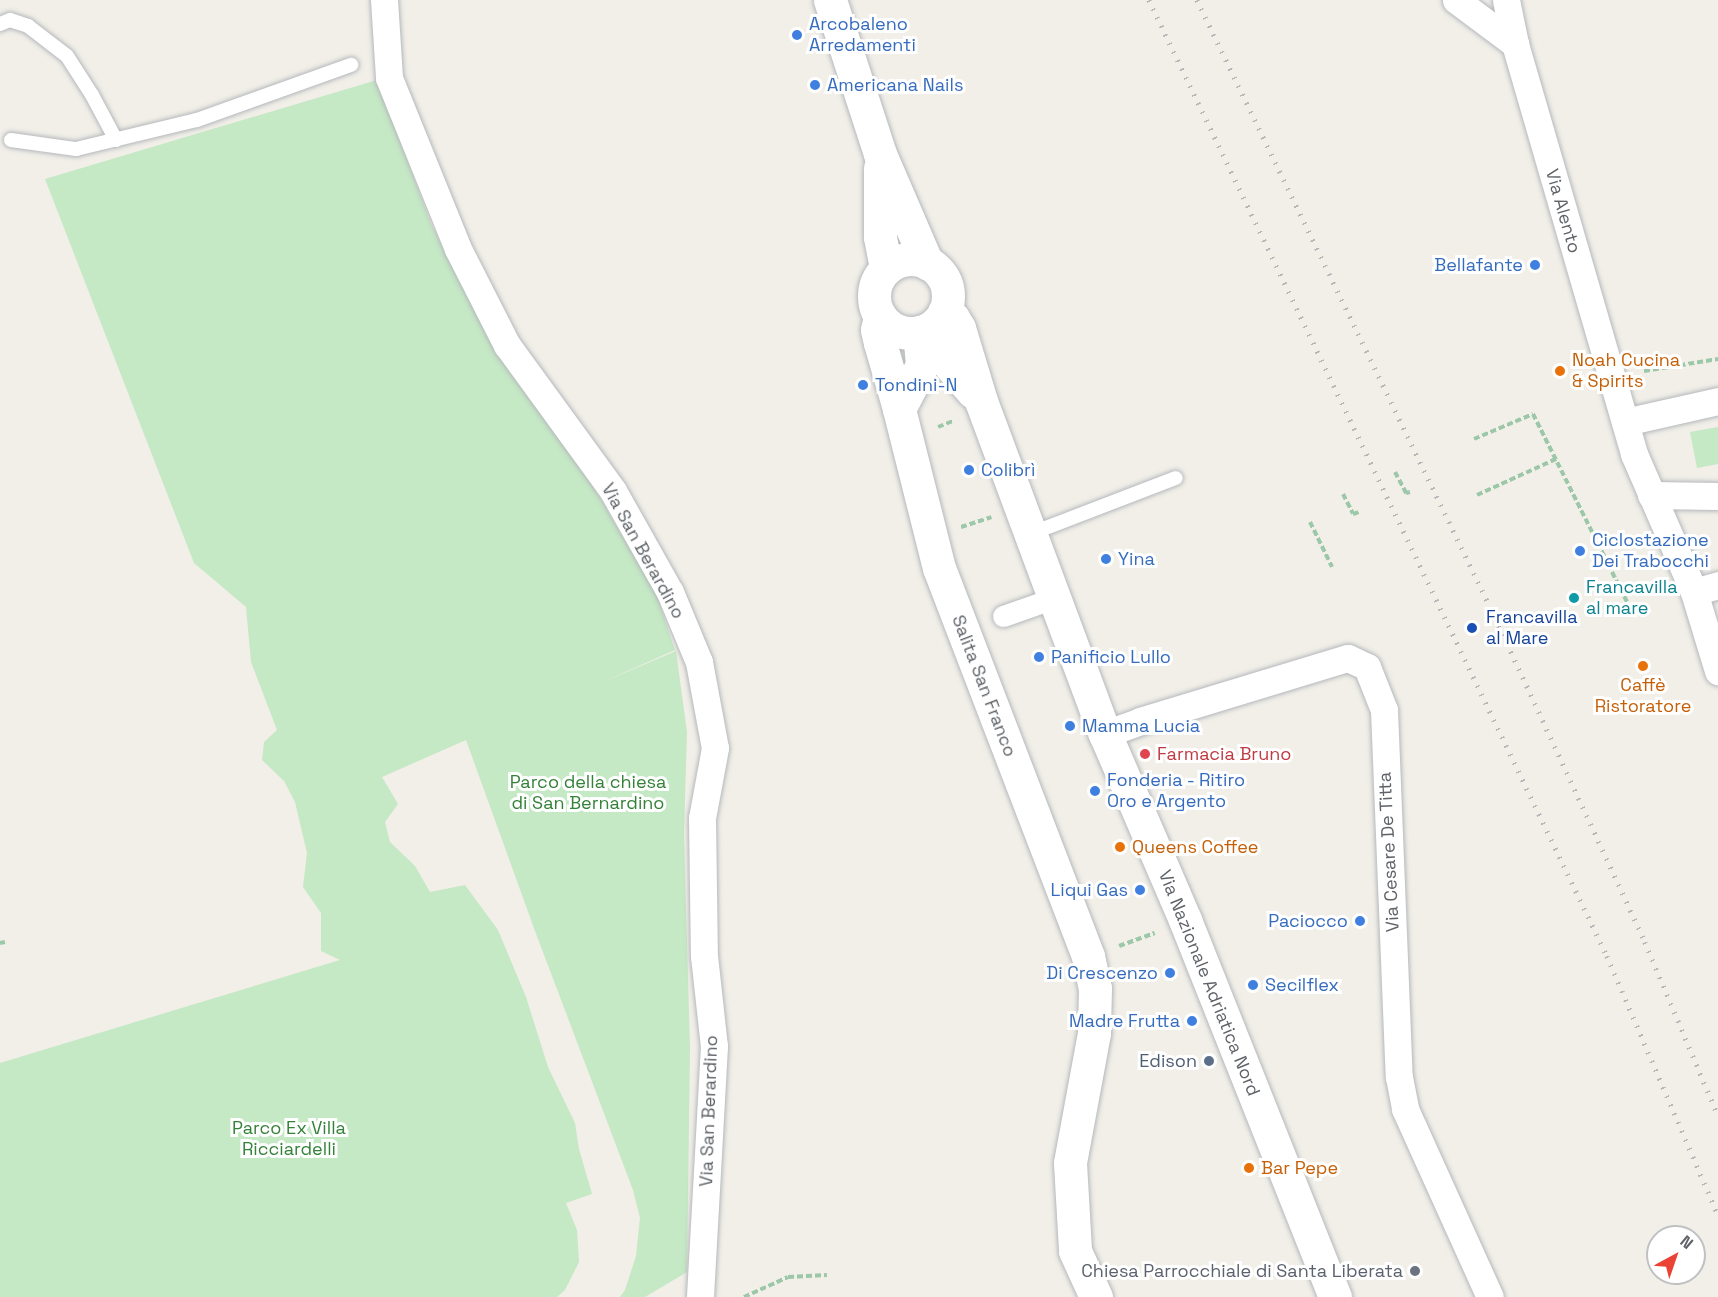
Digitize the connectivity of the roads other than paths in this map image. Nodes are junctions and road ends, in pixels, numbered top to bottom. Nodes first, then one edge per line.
1 (384, 0) edge
2 (830, 0) edge
3 (1456, 0) edge
4 (1506, 0) edge
5 (0, 24) edge
6 (1515, 44) junction
7 (351, 65) dead end
8 (11, 140) dead end
9 (116, 140) junction
10 (880, 154) junction
11 (927, 263) junction
12 (886, 268) junction
13 (880, 316) junction
14 (928, 326) junction
15 (1718, 401) edge
16 (899, 409) junction
17 (1625, 422) junction
18 (1176, 478) dead end
19 (1651, 495) junction
20 (1718, 496) edge
21 (1030, 534) junction
22 (1706, 588) edge
23 (1054, 598) junction
24 (1003, 616) dead end
25 (1718, 671) edge
26 (1105, 734) junction
27 (700, 1297) edge
28 (1096, 1297) edge
29 (1335, 1297) edge
30 (1490, 1297) edge

1 - 27 street, Via San Berardino
2 - 10 main road
3 - 6 street
4 - 6 street, Via Alento
5 - 9 lane
6 - 17 street, Via Alento
7 - 9 lane
8 - 9 lane
10 - 11 main road
10 - 12 main road
11 - 12 main road
11 - 14 main road
12 - 13 main road
13 - 14 main road
13 - 16 main road, Salita San Franco
14 - 16 main road
14 - 21 main road, Via Nazionale Adriatica Nord
15 - 17 street
16 - 28 main road, Salita San Franco
17 - 19 street, Via Alento
18 - 21 lane
19 - 20 street
19 - 22 street, Via Alento
21 - 23 main road, Via Nazionale Adriatica Nord
22 - 25 street, Via Alento
23 - 24 street
23 - 26 main road, Via Nazionale Adriatica Nord
26 - 29 main road, Via Nazionale Adriatica Nord
26 - 30 street, Via Cesare De Titta

